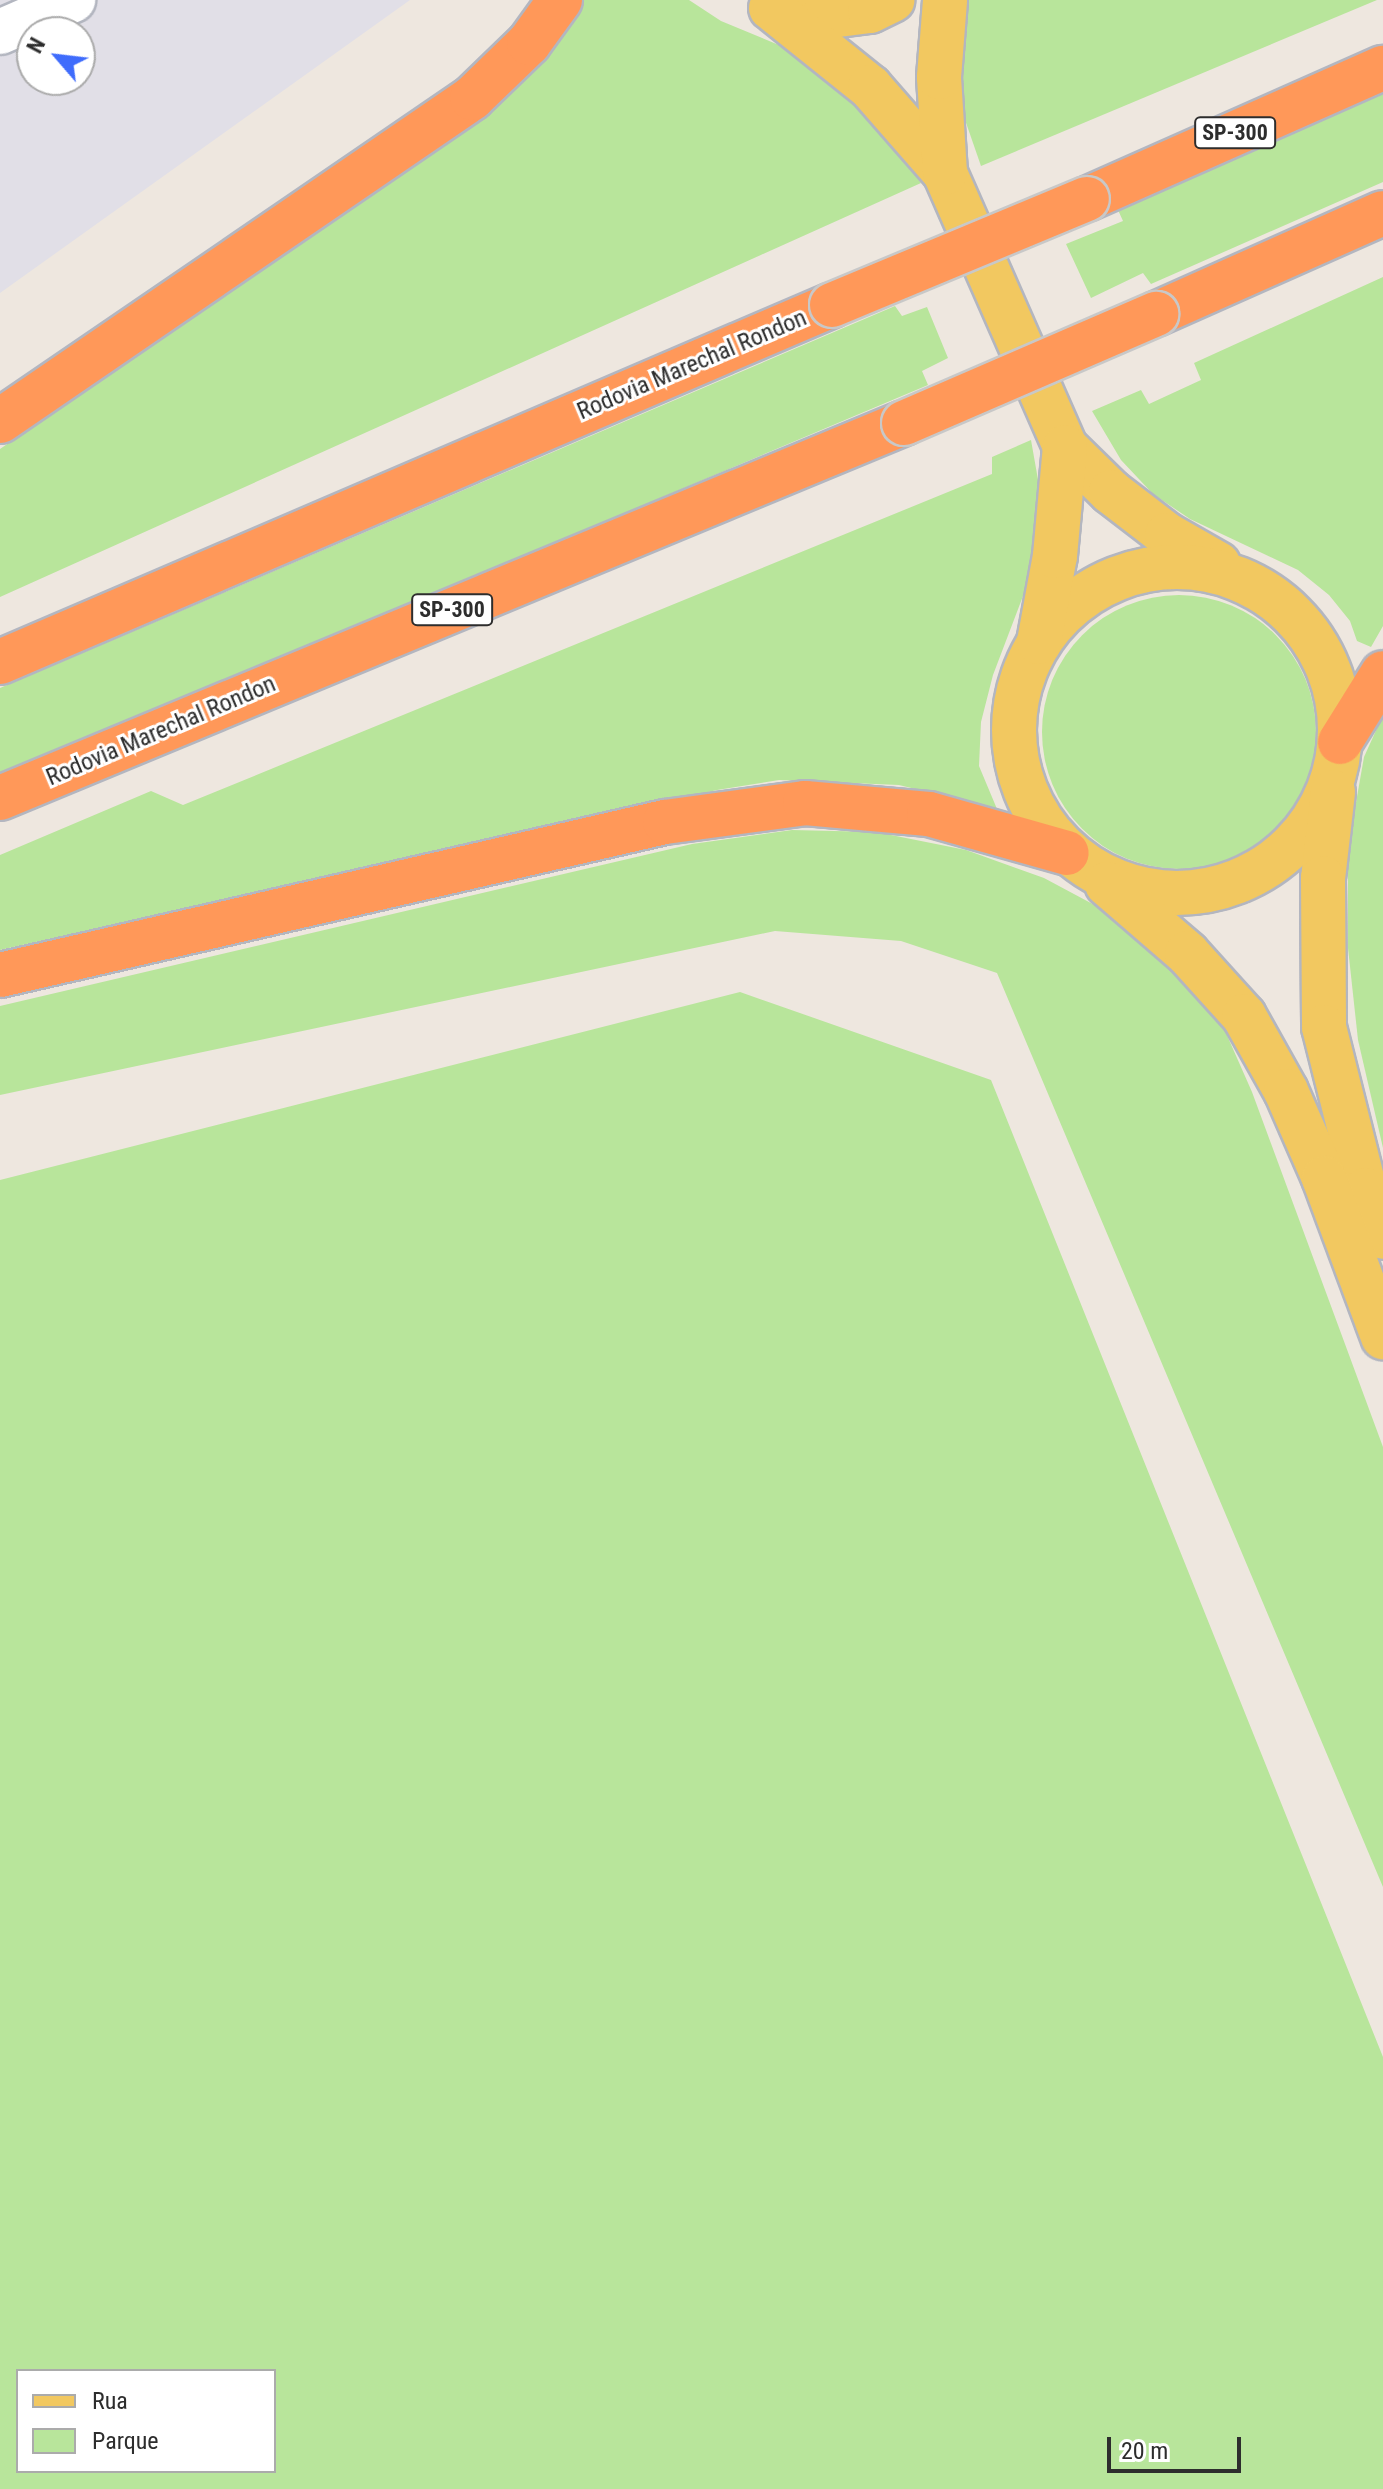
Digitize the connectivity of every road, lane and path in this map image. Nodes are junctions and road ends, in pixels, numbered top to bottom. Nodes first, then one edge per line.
1 (73, 0) edge
2 (560, 0) edge
3 (893, 0) edge
4 (945, 0) edge
5 (765, 5) edge
6 (0, 32) edge
7 (1383, 68) edge
8 (945, 173) junction
9 (1383, 213) edge
10 (0, 421) edge
11 (1065, 447) junction
12 (1269, 593) junction
13 (1039, 642) junction
14 (0, 662) edge
15 (1383, 673) edge
16 (1337, 759) junction
17 (0, 798) edge
18 (1079, 861) junction
19 (0, 975) edge
20 (1383, 1237) edge
21 (1383, 1337) edge

1 - 6 lane
2 - 10 highway
3 - 5 main road
4 - 8 main road
5 - 8 main road
7 - 14 highway, Rodovia Marechal Rondon / SP-300, bridge
8 - 11 main road
9 - 17 highway, Rodovia Marechal Rondon / SP-300, bridge
11 - 12 main road
11 - 13 main road
12 - 13 main road
12 - 16 main road
13 - 18 main road
15 - 16 highway
16 - 18 main road
16 - 20 main road
18 - 19 highway
18 - 21 main road

